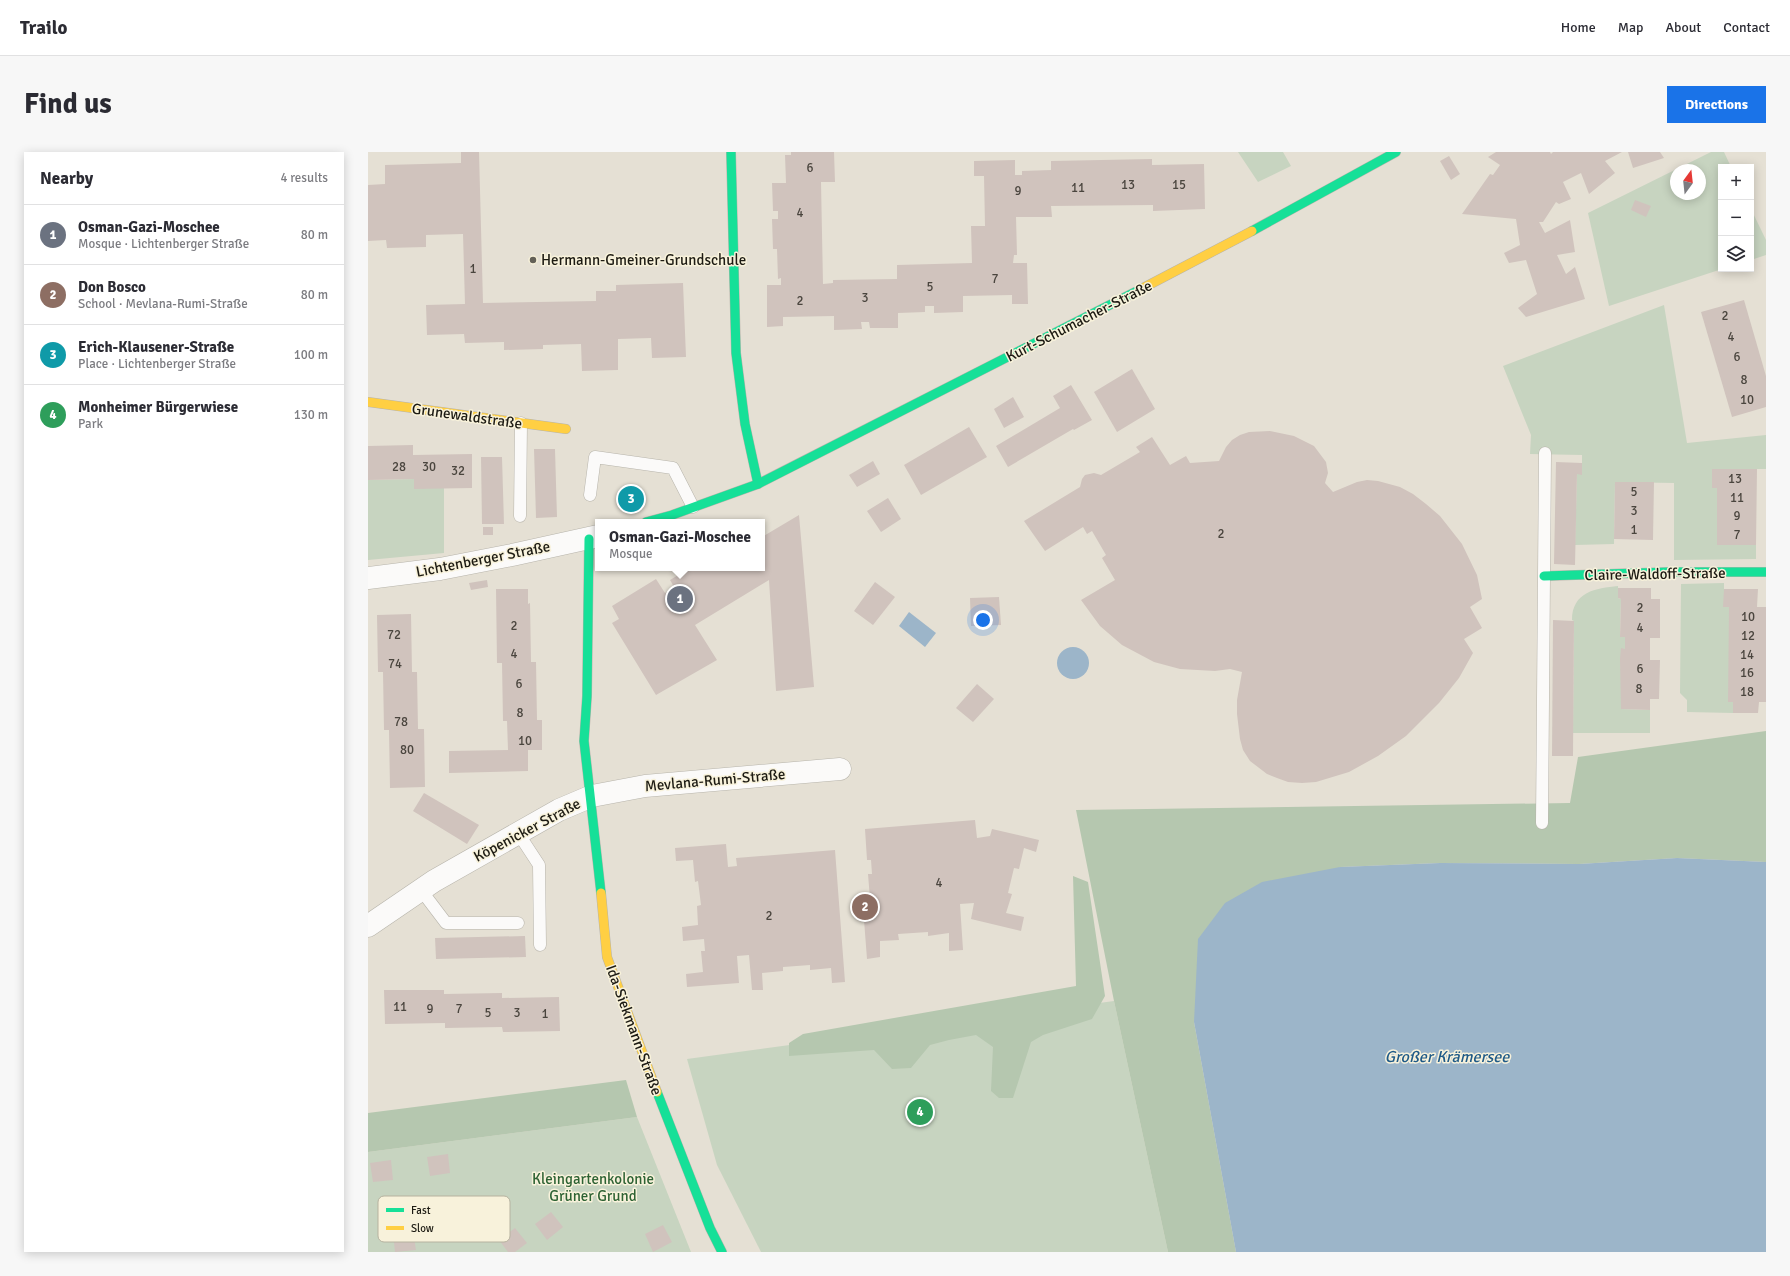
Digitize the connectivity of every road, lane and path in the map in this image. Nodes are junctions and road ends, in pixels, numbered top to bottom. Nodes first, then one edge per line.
1 (731, 152) edge
2 (1396, 152) edge
3 (368, 402) edge
4 (521, 423) junction
5 (566, 429) dead end
6 (1545, 453) dead end
7 (758, 484) junction
8 (590, 495) dead end
9 (693, 507) junction
10 (520, 516) dead end
11 (655, 519) edge
12 (593, 537) edge
13 (1766, 572) edge
14 (1544, 576) junction
15 (368, 578) edge
16 (840, 769) dead end
17 (592, 796) junction
18 (1542, 823) dead end
19 (518, 833) junction
20 (421, 890) junction
21 (518, 923) dead end
22 (368, 926) edge
23 (540, 945) dead end
24 (722, 1252) edge

1 - 7 street
2 - 7 street, Kurt-Schumacher-Straße
3 - 4 street, Grunewaldstraße
4 - 5 street, Grunewaldstraße
4 - 10 lane
6 - 14 lane
7 - 9 street
8 - 9 lane
9 - 11 street
12 - 15 street, Lichtenberger Straße
12 - 17 street, Köpenicker Straße
13 - 14 street, Claire-Waldoff-Straße
14 - 18 lane
16 - 17 street, Mevlana-Rumi-Straße
17 - 19 street, Köpenicker Straße
17 - 24 street, Ida-Siekmann-Straße
19 - 20 street, Köpenicker Straße
19 - 23 lane
20 - 21 lane
20 - 22 street, Köpenicker Straße

